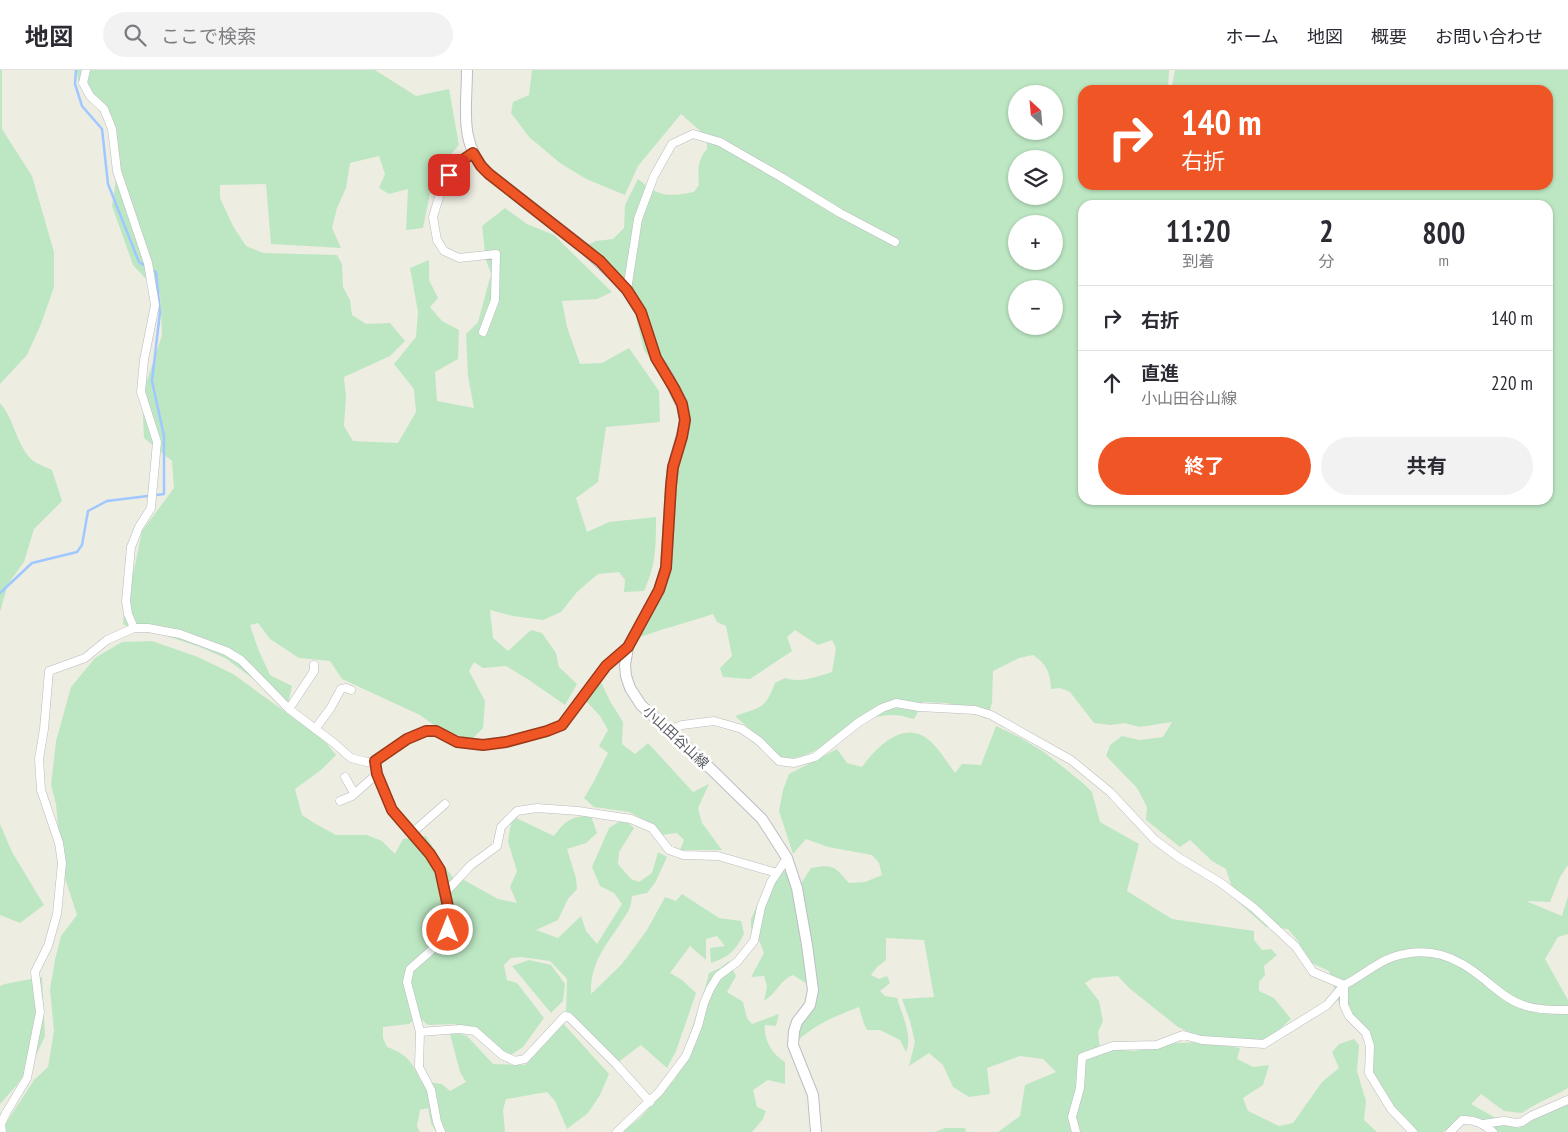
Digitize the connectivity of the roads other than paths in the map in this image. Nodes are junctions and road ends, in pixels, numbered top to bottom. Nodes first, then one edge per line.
1 (86, 70) edge
2 (468, 70) edge
3 (473, 153) junction
4 (895, 242) dead end
5 (627, 290) junction
6 (483, 332) dead end
7 (134, 628) junction
8 (628, 647) junction
9 (314, 665) dead end
10 (351, 690) dead end
11 (289, 709) junction
12 (316, 729) junction
13 (668, 730) junction
14 (375, 761) junction
15 (377, 774) junction
16 (344, 777) dead end
17 (354, 793) junction
18 (340, 800) dead end
19 (445, 804) dead end
20 (412, 833) junction
21 (787, 858) junction
22 (777, 872) junction
23 (445, 893) junction
24 (1344, 985) junction
25 (1568, 1010) edge
26 (420, 1032) junction
27 (1568, 1100) edge
28 (650, 1102) junction
29 (1483, 1124) junction
30 (2, 1132) edge
31 (441, 1132) edge
32 (617, 1132) edge
33 (816, 1132) edge
34 (1076, 1132) edge
35 (1414, 1132) edge
36 (1450, 1132) edge
37 (1493, 1132) edge

1 - 7 street
2 - 3 main road, 小山田谷山線
3 - 5 main road, 小山田谷山線
3 - 6 street
4 - 5 street
5 - 8 main road, 小山田谷山線
7 - 11 street
7 - 30 street
8 - 13 main road, 小山田谷山線
8 - 14 street
9 - 11 street
10 - 12 street
11 - 12 street
12 - 14 street
13 - 21 main road, 小山田谷山線
13 - 24 street
14 - 15 street
15 - 17 street
15 - 20 street
16 - 17 street
17 - 18 street
19 - 20 street
20 - 23 street
21 - 22 street
21 - 33 main road, 小山田谷山線
22 - 23 street
22 - 28 street
23 - 26 street
24 - 25 street
24 - 34 street
24 - 35 street
26 - 28 street
26 - 31 street
27 - 29 street
28 - 32 street
29 - 36 street
29 - 37 street

